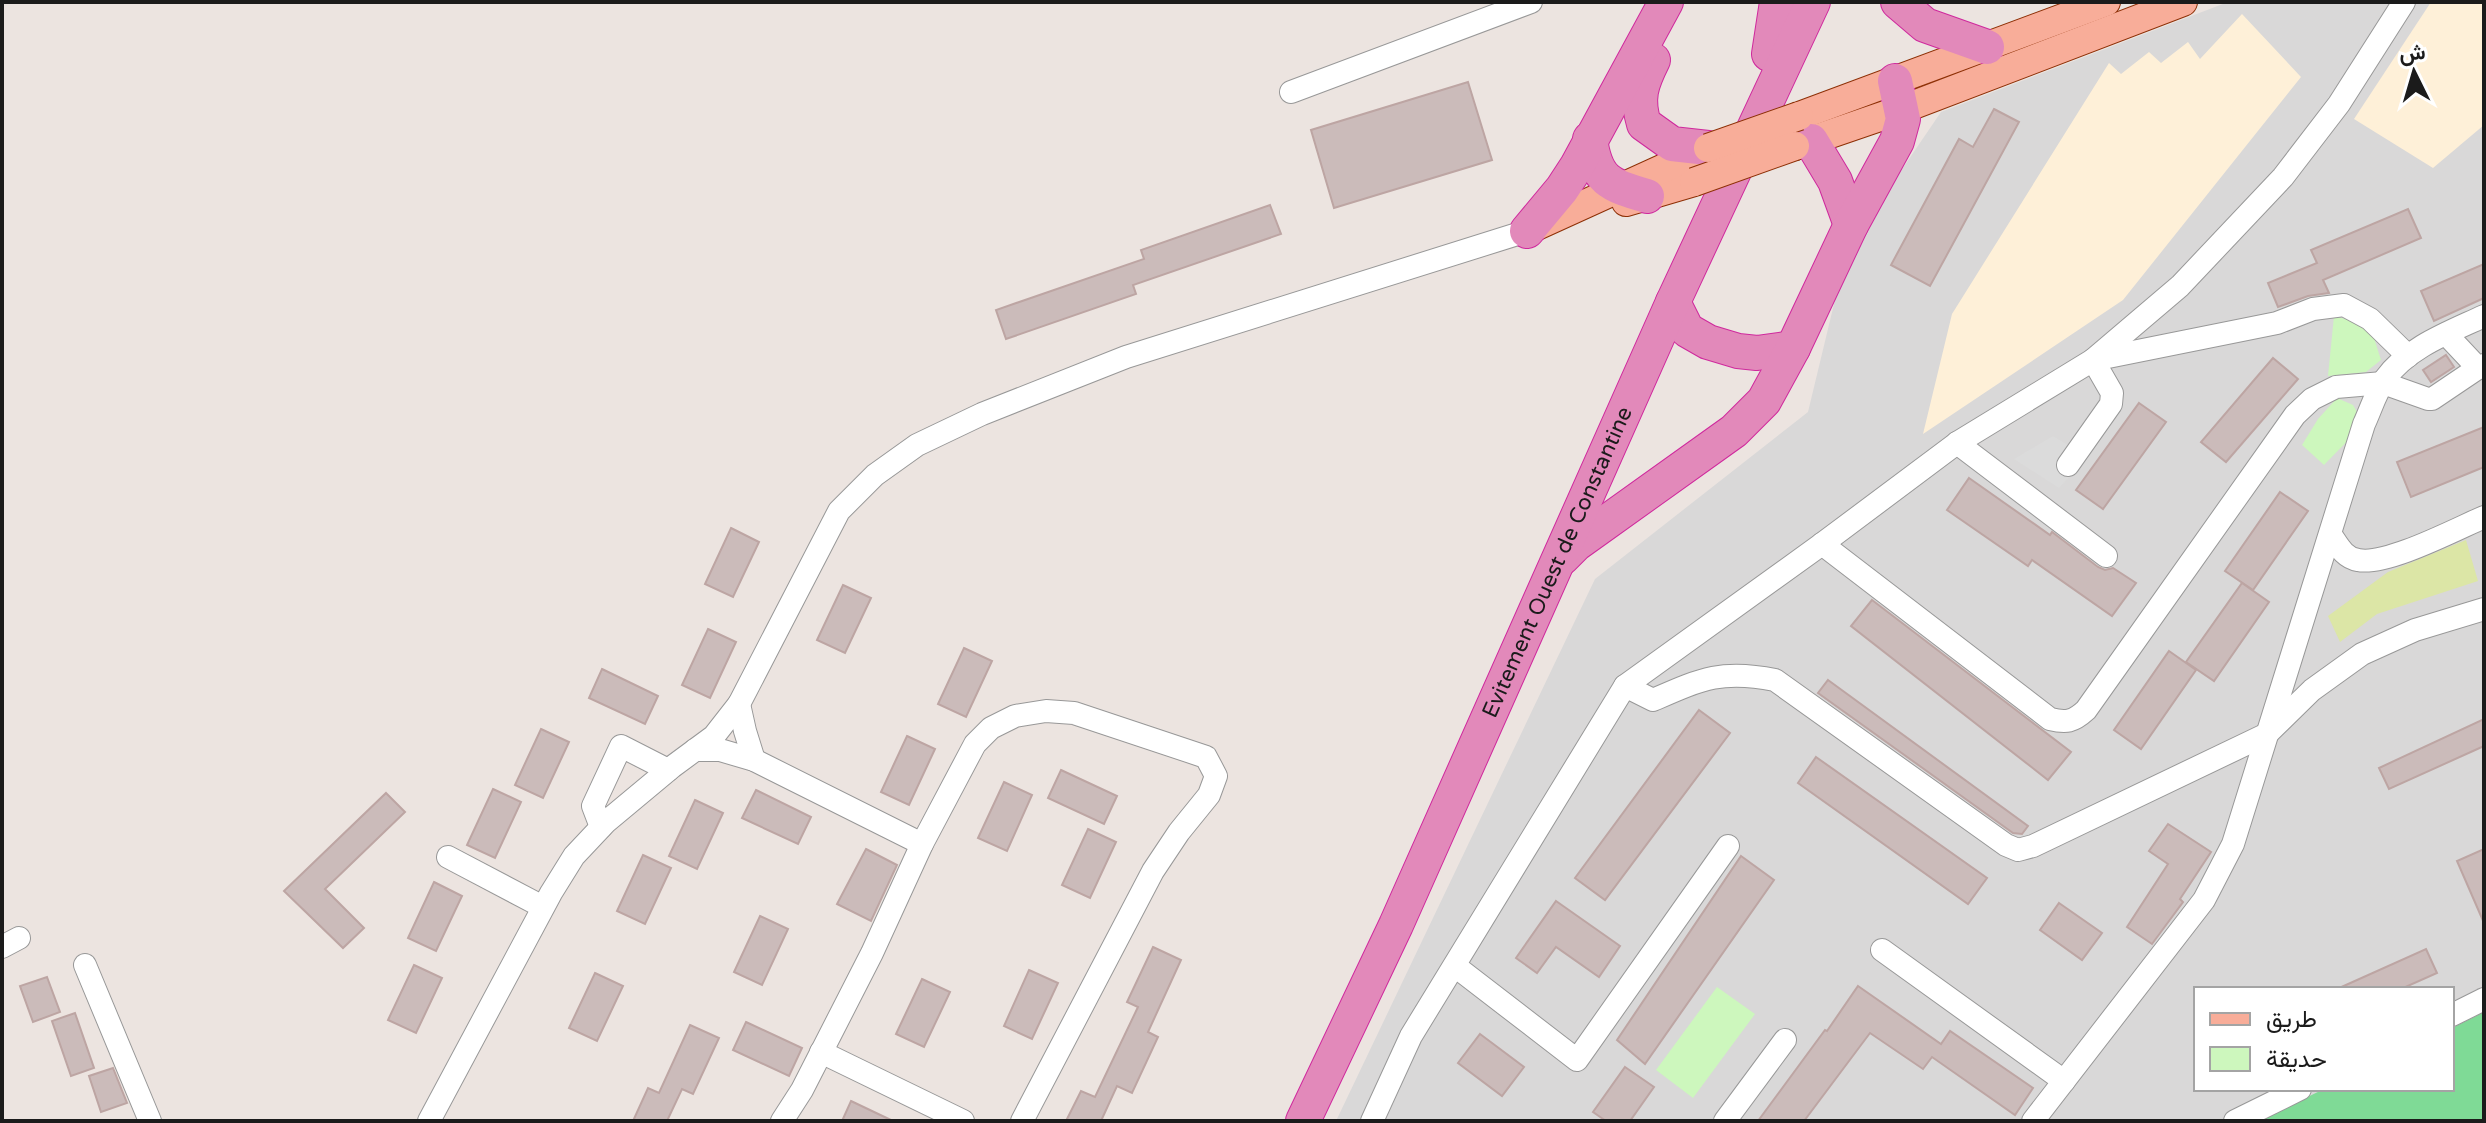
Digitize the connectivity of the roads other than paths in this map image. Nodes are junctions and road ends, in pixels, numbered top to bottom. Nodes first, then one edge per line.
1 (1531, 2) edge
2 (1666, 2) edge
3 (1681, 2) edge
4 (1777, 2) edge
5 (1789, 2) edge
6 (1813, 2) edge
7 (1898, 2) edge
8 (2106, 2) edge
9 (2183, 2) edge
10 (2404, 2) edge
11 (1987, 47) junction
12 (1769, 54) junction
13 (1291, 92) dead end
14 (1899, 95) junction
15 (1802, 135) junction
16 (1590, 139) junction
17 (1708, 148) junction
18 (1632, 192) junction
19 (1851, 225) junction
20 (1527, 231) junction
21 (1673, 302) junction
22 (2484, 316) edge
23 (2446, 334) junction
24 (1793, 348) junction
25 (2408, 356) junction
26 (2093, 360) junction
27 (2481, 366) edge
28 (2383, 383) junction
29 (1957, 443) junction
30 (2068, 465) dead end
31 (2484, 517) edge
32 (2331, 535) junction
33 (1822, 544) junction
34 (2106, 556) dead end
35 (1556, 564) junction
36 (2484, 609) edge
37 (1625, 686) junction
38 (739, 704) junction
39 (2267, 734) junction
40 (695, 750) junction
41 (754, 760) junction
42 (668, 770) junction
43 (601, 827) junction
44 (922, 844) junction
45 (1728, 846) dead end
46 (448, 857) dead end
47 (543, 907) junction
48 (1882, 950) dead end
49 (85, 965) dead end
50 (1455, 966) junction
51 (2484, 999) edge
52 (2454, 1014) edge
53 (1785, 1040) dead end
54 (821, 1052) junction
55 (2064, 1081) junction
56 (2296, 1091) edge
57 (1020, 1120) edge
58 (150, 1121) edge
59 (429, 1121) edge
60 (782, 1121) edge
61 (963, 1121) edge
62 (1285, 1121) edge
63 (1303, 1121) edge
64 (1372, 1121) edge
65 (1725, 1121) edge
66 (2033, 1121) edge
67 (2235, 1121) edge

1 - 13 street
2 - 16 highway
3 - 17 highway
4 - 12 highway
5 - 12 highway, Evitement Ouest de Constantine
6 - 21 highway, Evitement Ouest de Constantine
7 - 11 highway
8 - 11 main road
9 - 14 main road
10 - 26 street
11 - 14 main road
12 - 62 highway, Evitement Ouest de Constantine
14 - 15 main road
14 - 19 highway
15 - 17 main road, bridge
15 - 18 main road, bridge
15 - 19 highway
16 - 18 highway
16 - 20 highway
17 - 18 main road
18 - 20 main road
19 - 24 highway
20 - 38 street
21 - 24 highway
21 - 35 highway, Evitement Ouest de Constantine
22 - 23 street
23 - 25 street
23 - 27 street
24 - 35 highway
25 - 26 street
25 - 28 street
26 - 29 street
26 - 30 street
27 - 28 street
28 - 32 street
28 - 33 street
29 - 33 street
29 - 34 street
31 - 32 street
32 - 39 street
33 - 37 street
35 - 63 highway, Evitement Ouest de Constantine
36 - 39 street
37 - 39 street
37 - 50 street
38 - 40 street
38 - 41 street
39 - 55 street
40 - 41 street
40 - 42 street
41 - 44 street
42 - 43 street
42 - 43 street
43 - 47 street
44 - 54 street
44 - 57 street
45 - 50 street
46 - 47 street
47 - 59 street
48 - 55 street
49 - 58 street
50 - 64 street
51 - 52 street
53 - 65 street
54 - 60 street
54 - 61 street
55 - 66 street
56 - 67 street

